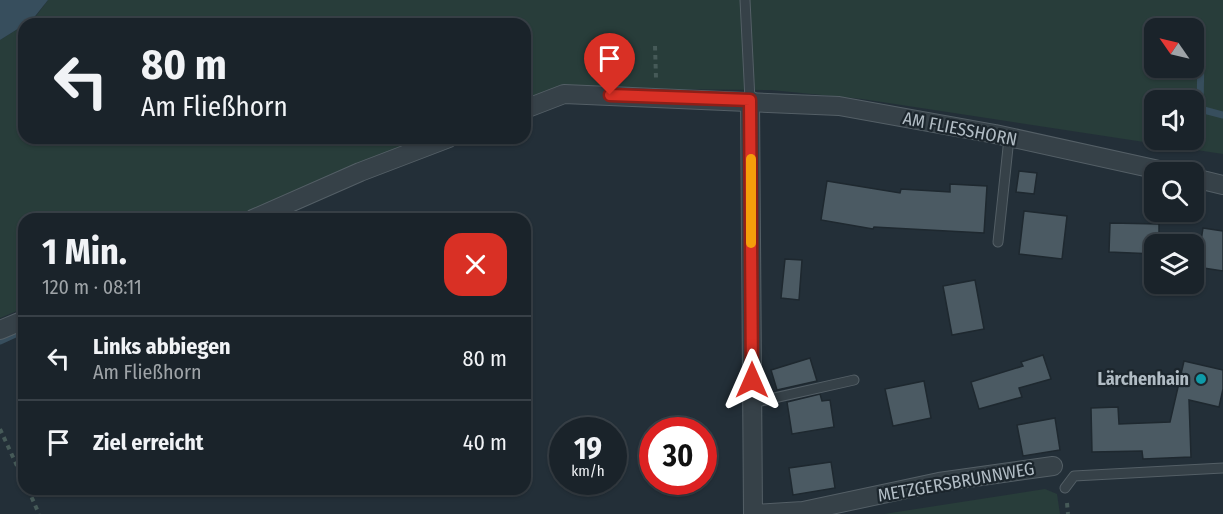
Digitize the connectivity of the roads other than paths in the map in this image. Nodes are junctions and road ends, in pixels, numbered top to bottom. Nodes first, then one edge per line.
1 (745, 0) edge
2 (750, 100) junction
3 (531, 107) edge
4 (1009, 138) junction
5 (432, 144) edge
6 (1144, 167) edge
7 (1204, 180) edge
8 (1223, 184) edge
9 (267, 213) edge
10 (999, 242) dead end
11 (18, 322) edge
12 (0, 330) edge
13 (854, 380) dead end
14 (752, 403) junction
15 (1053, 466) dead end
16 (1223, 468) edge
17 (1065, 488) dead end
18 (752, 514) edge

1 - 2 lane
2 - 3 street, AM FLIESSHORN
2 - 4 street, AM FLIESSHORN
2 - 14 street
4 - 6 street, AM FLIESSHORN
4 - 10 lane
5 - 9 street
7 - 8 street
11 - 12 street
13 - 14 lane
14 - 18 street
15 - 18 street, METZGERSBRUNNWEG
16 - 17 lane

